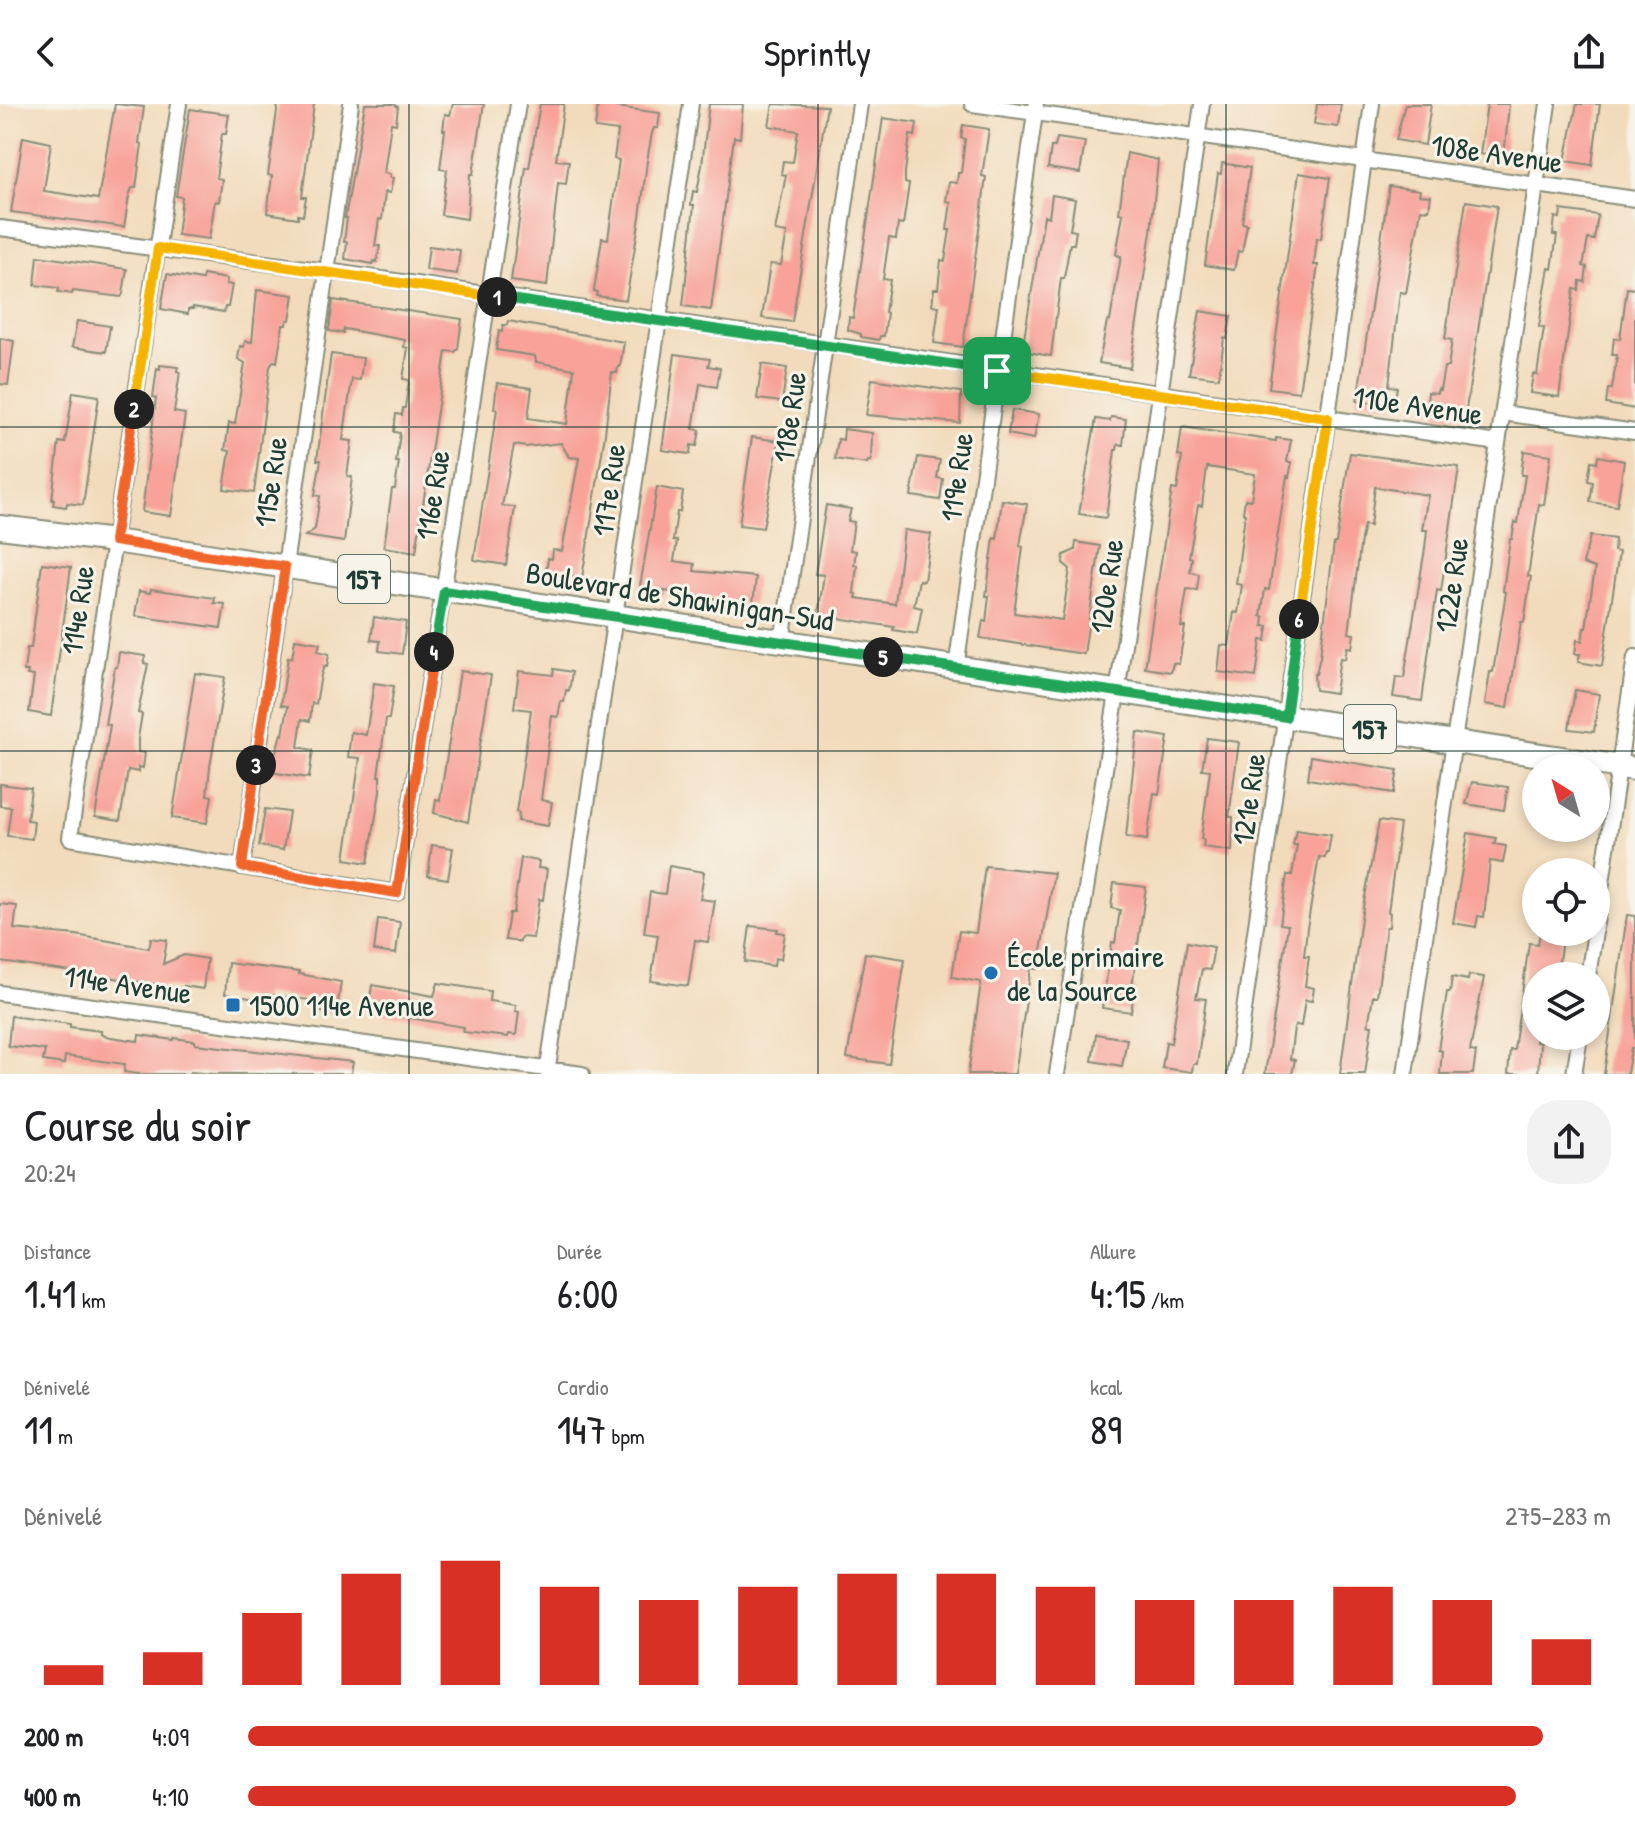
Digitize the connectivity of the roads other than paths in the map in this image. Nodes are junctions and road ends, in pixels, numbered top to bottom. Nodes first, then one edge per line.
1 (179, 104) edge
2 (351, 104) edge
3 (518, 104) edge
4 (691, 104) edge
5 (860, 104) edge
6 (972, 104) edge
7 (1202, 104) edge
8 (1372, 104) edge
9 (1548, 104) edge
10 (1035, 109) edge
11 (1197, 136) junction
12 (1364, 160) junction
13 (1536, 185) junction
14 (1635, 199) edge
15 (0, 228) edge
16 (158, 248) junction
17 (327, 271) junction
18 (489, 295) junction
19 (659, 321) junction
20 (825, 345) junction
21 (997, 371) junction
22 (1160, 393) junction
23 (1503, 413) junction
24 (1328, 418) junction
25 (1635, 432) edge
26 (1498, 443) junction
27 (0, 527) edge
28 (114, 541) junction
29 (285, 567) junction
30 (444, 591) junction
31 (615, 617) junction
32 (782, 642) junction
33 (1635, 657) edge
34 (956, 668) junction
35 (1117, 693) junction
36 (1286, 717) junction
37 (1454, 742) junction
38 (1627, 768) edge
39 (1609, 858) edge
40 (242, 867) junction
41 (0, 993) edge
42 (1578, 1050) edge
43 (548, 1072) edge
44 (582, 1074) edge
45 (1057, 1074) edge
46 (1235, 1074) edge
47 (1405, 1074) edge
48 (1574, 1074) edge

1 - 16 street, 114e Rue
2 - 17 street, 115e Rue
3 - 18 street, 116e Rue
4 - 19 street, 117e Rue
5 - 20 street, 118e Rue
6 - 10 street, 108e Avenue
7 - 11 street, 120e Rue
8 - 12 street, 121e Rue
9 - 13 street, 122e Rue
10 - 11 street, 108e Avenue
10 - 21 street, 119e Rue
11 - 12 street, 108e Avenue
11 - 22 street, 120e Rue
12 - 13 street, 108e Avenue
12 - 24 street, 121e Rue
13 - 14 street, 108e Avenue
13 - 23 street, 122e Rue
15 - 16 street, 110e Avenue
16 - 17 street, 110e Avenue
16 - 28 street, 114e Rue
17 - 18 street, 110e Avenue
17 - 29 street, 115e Rue
18 - 19 street, 110e Avenue
18 - 30 street, 116e Rue
19 - 20 street, 110e Avenue
19 - 31 street, 117e Rue
20 - 21 street, 110e Avenue
20 - 32 street, 118e Rue
21 - 22 street, 110e Avenue
21 - 34 street, 119e Rue
22 - 24 street, 110e Avenue
22 - 35 street, 120e Rue
23 - 25 street, 110e Avenue
23 - 26 street, 122e Rue
24 - 26 street, 110e Avenue
24 - 36 street, 121e Rue
26 - 37 street, 122e Rue
27 - 28 main road, Boulevard de Shawinigan-Sud / 157
28 - 29 main road, Boulevard de Shawinigan-Sud / 157
28 - 40 street, 114e Rue
29 - 30 main road, Boulevard de Shawinigan-Sud / 157
29 - 40 street, 115e Rue
30 - 31 main road, Boulevard de Shawinigan-Sud / 157
30 - 40 street, 116e Rue
31 - 32 main road, Boulevard de Shawinigan-Sud / 157
31 - 43 street, 117e Rue
32 - 34 main road, Boulevard de Shawinigan-Sud / 157
33 - 38 street
34 - 35 main road, Boulevard de Shawinigan-Sud / 157
35 - 36 main road, Boulevard de Shawinigan-Sud / 157
35 - 45 street, 120e Rue
36 - 37 main road, Boulevard de Shawinigan-Sud / 157
36 - 46 street, 121e Rue
37 - 38 main road, Boulevard de Shawinigan-Sud / 157
37 - 47 street, 122e Rue
38 - 39 street
41 - 43 street, 114e Avenue
42 - 48 street
43 - 44 street, 114e Avenue

